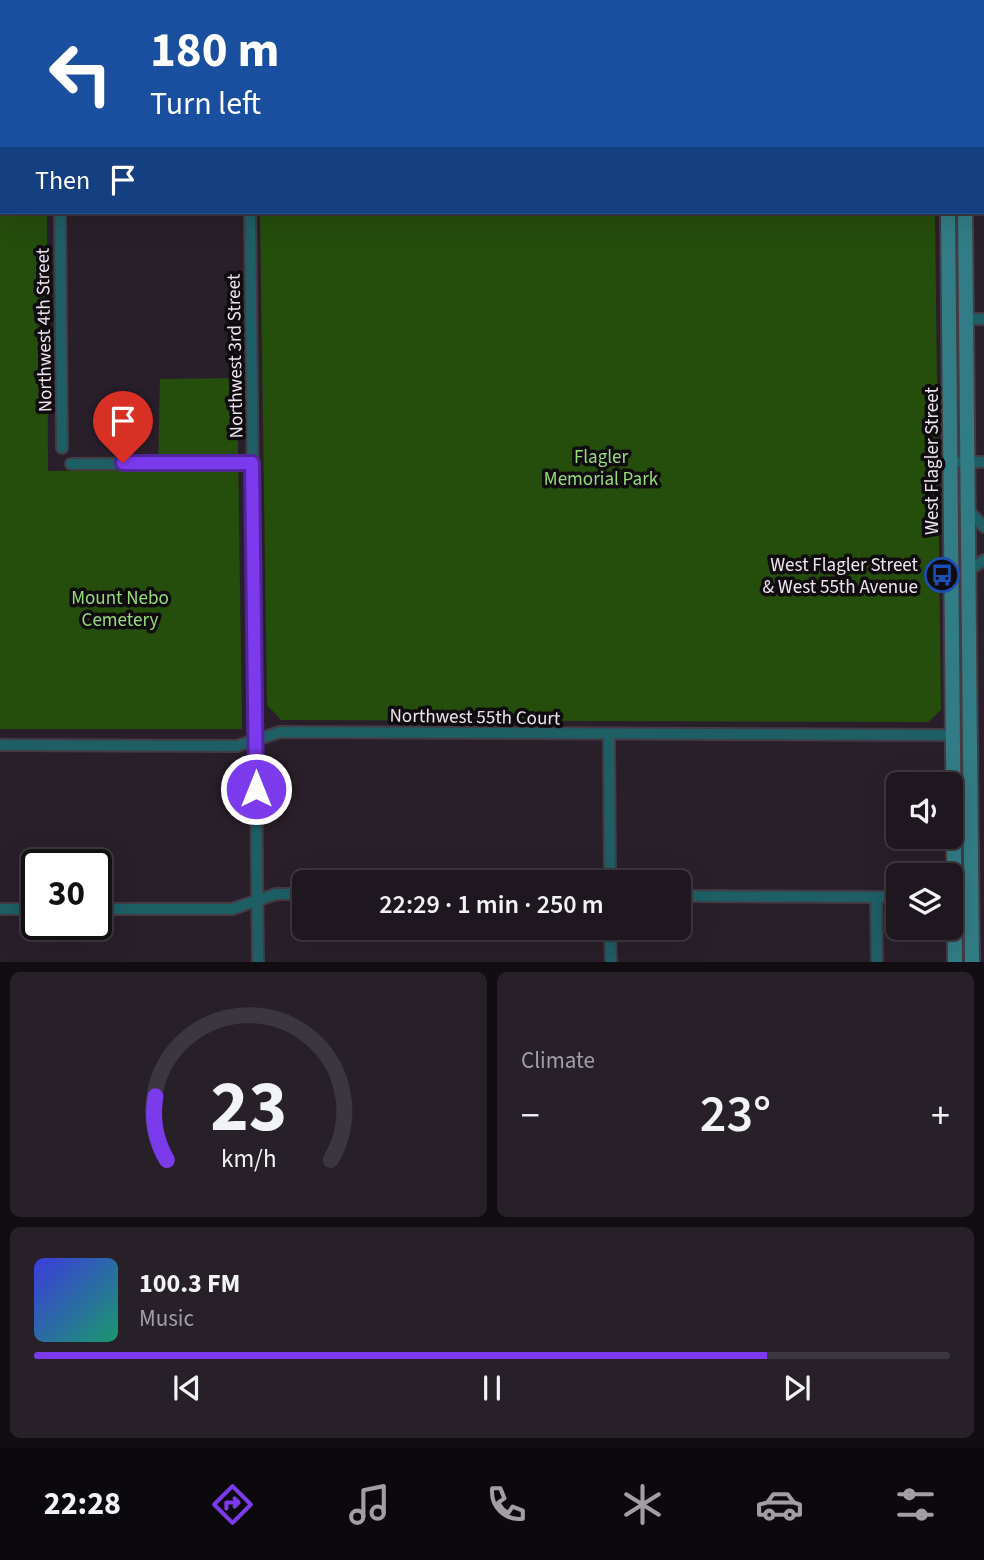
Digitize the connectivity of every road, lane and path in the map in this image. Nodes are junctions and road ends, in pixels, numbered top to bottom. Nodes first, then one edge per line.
1 (60, 214) edge
2 (250, 214) edge
3 (948, 214) edge
4 (965, 214) edge
5 (949, 245) junction
6 (965, 245) junction
7 (966, 319) junction
8 (984, 319) edge
9 (62, 448) dead end
10 (950, 462) junction
11 (967, 462) junction
12 (984, 462) edge
13 (252, 463) junction
14 (71, 464) dead end
15 (950, 485) junction
16 (968, 510) junction
17 (984, 527) edge
18 (984, 561) edge
19 (968, 571) junction
20 (609, 735) junction
21 (953, 735) junction
22 (256, 740) junction
23 (0, 745) edge
24 (954, 772) edge
25 (963, 806) edge
26 (977, 825) edge
27 (610, 870) edge
28 (292, 894) edge
29 (691, 896) edge
30 (876, 897) junction
31 (886, 897) edge
32 (257, 901) junction
33 (0, 909) edge
34 (21, 909) edge
35 (112, 909) edge
36 (963, 915) edge
37 (972, 929) junction
38 (610, 940) edge
39 (954, 940) edge
40 (258, 961) edge
41 (611, 961) edge
42 (877, 961) edge
43 (955, 961) edge
44 (972, 961) edge

1 - 9 street, Northwest 4th Street
2 - 13 street, Northwest 3rd Street
3 - 5 main road, West Flagler Street
4 - 6 main road, West Flagler Street
5 - 6 main road
5 - 10 main road, West Flagler Street
6 - 7 main road, West Flagler Street
7 - 8 street
7 - 11 main road, West Flagler Street
10 - 11 street
10 - 15 main road, West Flagler Street
11 - 12 street
11 - 16 main road, West Flagler Street
13 - 14 street
13 - 22 street, Northwest 3rd Street
15 - 16 main road
15 - 21 main road, West Flagler Street
16 - 17 street
16 - 19 main road, West Flagler Street
18 - 19 street
19 - 26 main road, West Flagler Street
20 - 21 street, Northwest 55th Court
20 - 22 street, Northwest 55th Court
20 - 27 street
21 - 24 main road, West Flagler Street
22 - 23 street, Northwest 55th Court
22 - 32 street, Northwest 3rd Street
25 - 26 main road
26 - 37 main road, West Flagler Street
28 - 32 street
29 - 30 street
30 - 31 street
30 - 42 street
32 - 35 street
32 - 40 street, Northwest 3rd Street
33 - 34 street
36 - 37 main road
37 - 44 main road, West Flagler Street
38 - 41 street
39 - 43 main road, West Flagler Street

